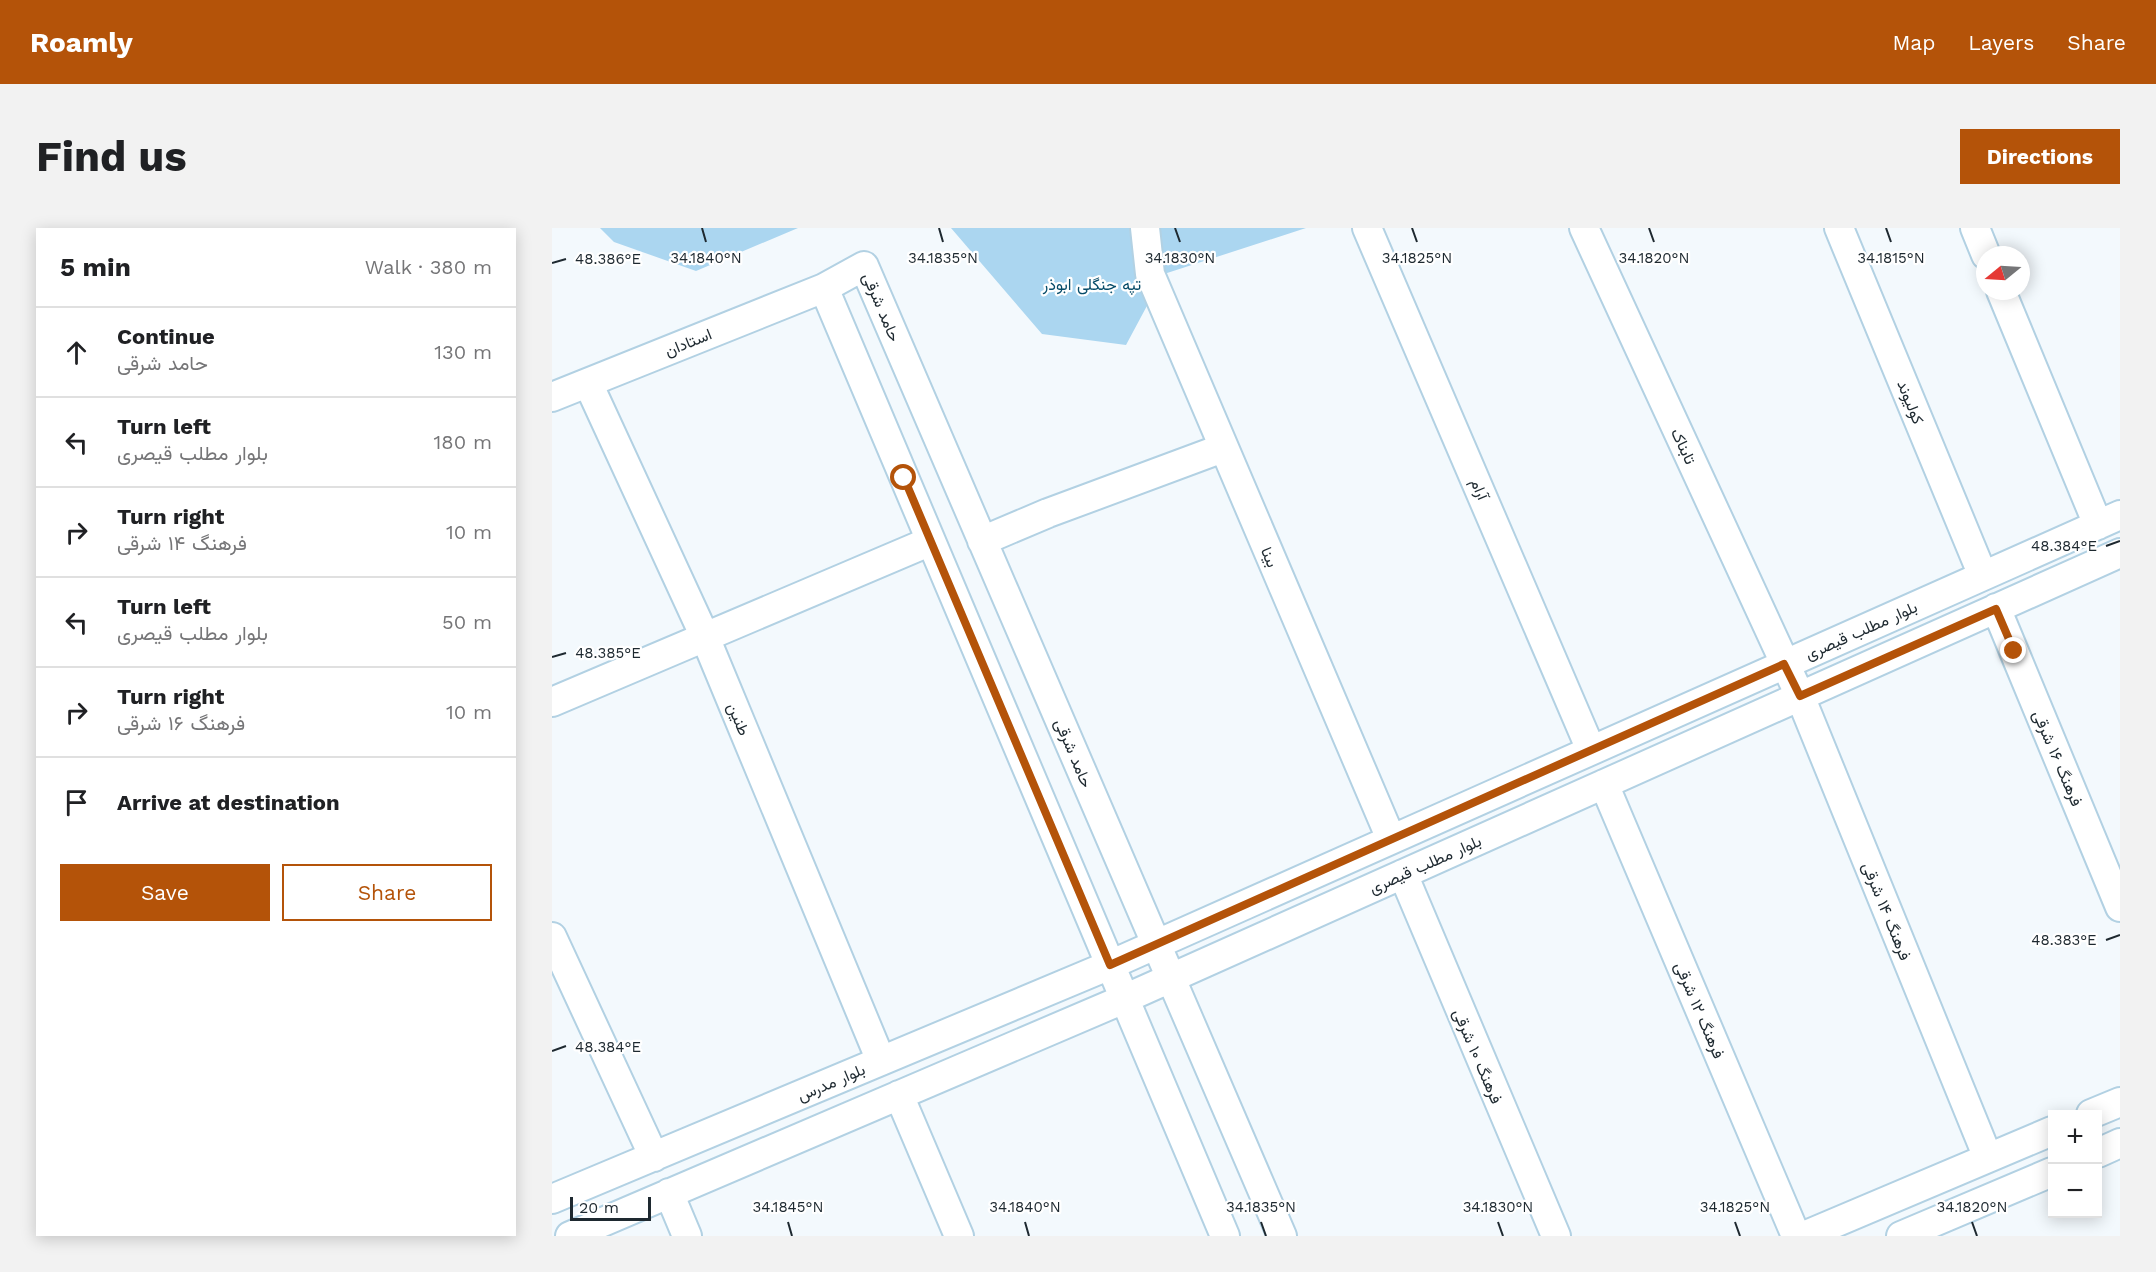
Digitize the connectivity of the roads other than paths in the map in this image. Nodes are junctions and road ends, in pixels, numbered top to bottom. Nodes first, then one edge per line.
1 (1145, 228) edge
2 (1367, 228) edge
3 (1584, 228) edge
4 (1839, 228) edge
5 (1975, 228) edge
6 (1982, 246) edge
7 (824, 288) junction
8 (2005, 300) edge
9 (588, 383) junction
10 (552, 397) edge
11 (1223, 447) junction
12 (2109, 520) edge
13 (931, 541) junction
14 (982, 541) junction
15 (2117, 562) edge
16 (1983, 576) junction
17 (1996, 609) junction
18 (705, 637) junction
19 (1784, 664) junction
20 (1800, 696) junction
21 (552, 702) edge
22 (1591, 750) junction
23 (1604, 784) junction
24 (1391, 839) junction
25 (1403, 874) junction
26 (2120, 907) edge
27 (552, 937) edge
28 (1156, 944) junction
29 (1110, 965) junction
30 (1170, 978) junction
31 (1124, 999) junction
32 (881, 1060) junction
33 (899, 1095) junction
34 (2120, 1102) edge
35 (2101, 1110) edge
36 (2048, 1133) edge
37 (2120, 1143) edge
38 (2102, 1151) edge
39 (654, 1156) junction
40 (1988, 1158) junction
41 (2048, 1174) edge
42 (669, 1194) junction
43 (552, 1199) edge
44 (570, 1236) edge
45 (687, 1236) edge
46 (959, 1236) edge
47 (1225, 1236) edge
48 (1282, 1236) edge
49 (1556, 1236) edge
50 (1796, 1236) edge
51 (1804, 1236) edge
52 (1901, 1236) edge

1 - 11 street, بینا
2 - 22 street, آرام
3 - 19 street, تابناک
4 - 16 street, کولیوند
5 - 6 street
7 - 9 street, استادان
7 - 13 street
7 - 14 street, حامد شرقی
8 - 12 street
9 - 10 street, استادان
9 - 18 street, طنین
11 - 14 street
11 - 24 street, بینا
12 - 16 street, بلوار مطلب قیصری
13 - 18 street
13 - 29 street
14 - 28 street, حامد شرقی
15 - 17 street, بلوار مطلب قیصری
16 - 19 street, بلوار مطلب قیصری
17 - 20 street, بلوار مطلب قیصری
17 - 26 street, فرهنگ ۱۶ شرقی
18 - 21 street
18 - 32 street, طنین
19 - 20 street, فرهنگ ۱۴ شرقی
19 - 22 street, بلوار مطلب قیصری
20 - 23 street, بلوار مطلب قیصری
20 - 40 street, فرهنگ ۱۴ شرقی
22 - 24 street, بلوار مطلب قیصری
23 - 25 street, بلوار مطلب قیصری
23 - 50 street, فرهنگ ۱۲ شرقی
24 - 28 street, بلوار مطلب قیصری
25 - 30 street, بلوار مطلب قیصری
25 - 49 street, فرهنگ ۱۰ شرقی
27 - 39 street
28 - 29 street, بلوار مطلب قیصری
28 - 30 street, حامد شرقی
29 - 31 street
29 - 32 street, بلوار مدرس
30 - 31 street, بلوار مطلب قیصری
30 - 48 street, حامد شرقی
31 - 33 street
31 - 47 street
32 - 39 street, بلوار مدرس
33 - 42 street
33 - 46 street
34 - 35 street
36 - 40 street
37 - 38 street
39 - 43 street, بلوار مدرس
40 - 51 street
41 - 52 street
42 - 44 street
42 - 45 street

